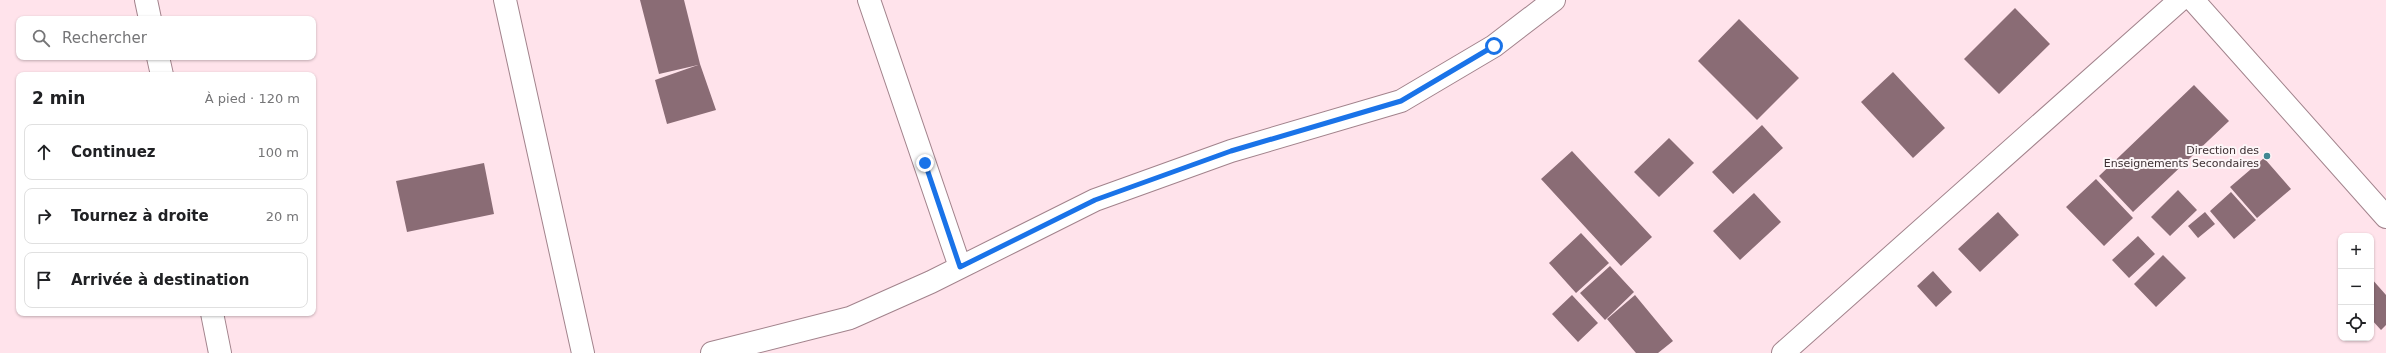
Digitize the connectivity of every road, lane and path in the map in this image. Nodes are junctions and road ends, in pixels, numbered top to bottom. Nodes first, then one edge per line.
1 (146, 0) edge
2 (505, 0) edge
3 (869, 0) edge
4 (1554, 0) edge
5 (2180, 0) edge
6 (2193, 0) edge
7 (149, 16) edge
8 (159, 60) edge
9 (161, 72) edge
10 (2386, 216) edge
11 (960, 267) junction
12 (213, 316) edge
13 (220, 353) edge
14 (583, 353) edge
15 (712, 353) edge
16 (1783, 353) edge

1 - 7 street
2 - 14 street
3 - 11 street
4 - 11 street
5 - 16 street
6 - 10 street
8 - 9 street
11 - 15 street
12 - 13 street

